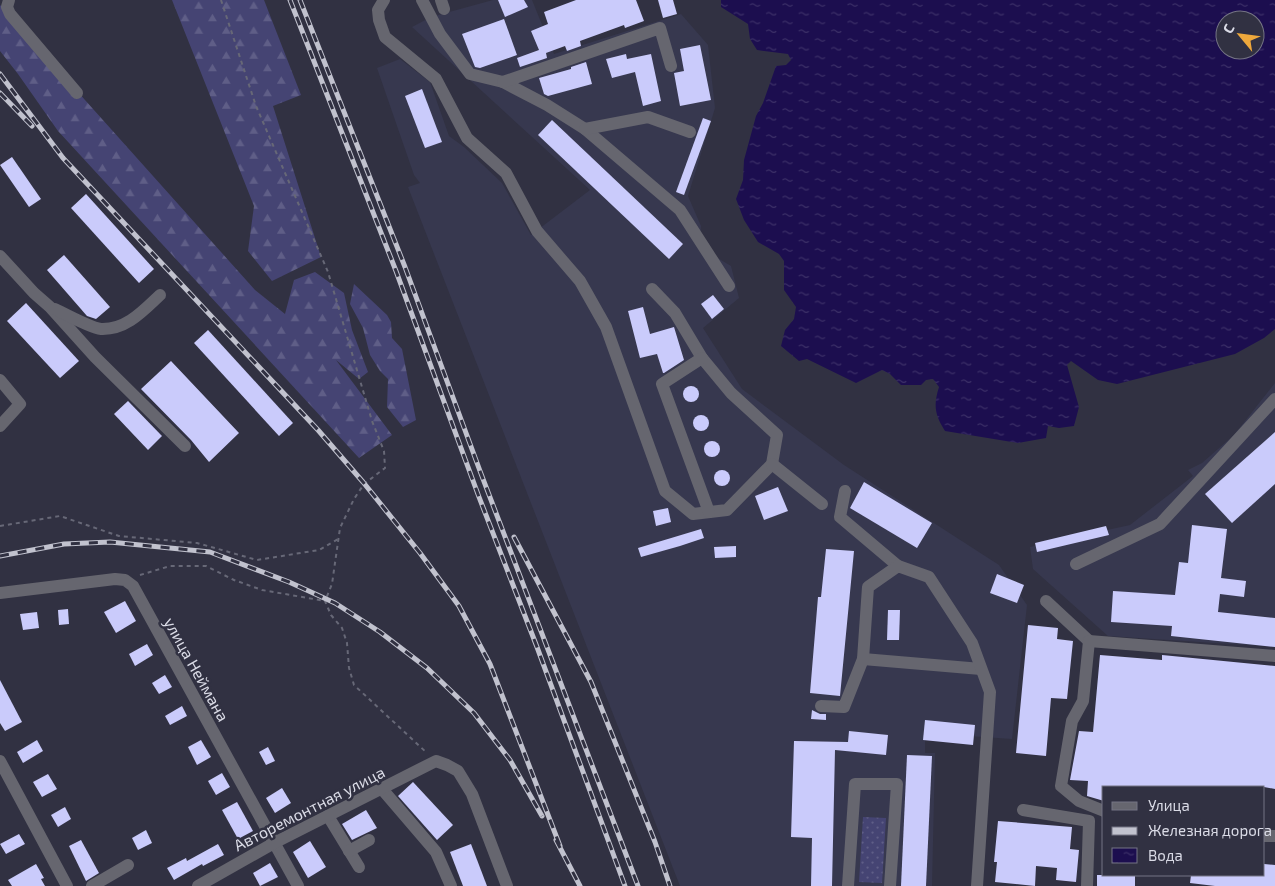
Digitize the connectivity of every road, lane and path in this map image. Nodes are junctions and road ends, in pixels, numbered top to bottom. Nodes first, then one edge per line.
1 (9, 0) edge
2 (221, 0) edge
3 (384, 0) edge
4 (422, 0) edge
5 (671, 66) dead end
6 (503, 82) junction
7 (76, 93) dead end
8 (586, 129) junction
9 (690, 132) dead end
10 (0, 256) edge
11 (729, 286) dead end
12 (652, 289) dead end
13 (160, 295) dead end
14 (50, 307) junction
15 (702, 358) junction
16 (0, 380) edge
17 (1275, 399) edge
18 (0, 426) edge
19 (185, 446) dead end
20 (772, 464) junction
21 (846, 491) dead end
22 (822, 504) dead end
23 (708, 512) junction
24 (0, 526) edge
25 (338, 539) junction
26 (1076, 564) dead end
27 (898, 566) junction
28 (125, 580) junction
29 (0, 593) edge
30 (1046, 600) dead end
31 (325, 601) junction
32 (1089, 641) junction
33 (1275, 656) edge
34 (863, 659) junction
35 (981, 669) junction
36 (821, 706) dead end
37 (0, 761) edge
38 (436, 761) junction
39 (382, 789) junction
40 (1102, 809) edge
41 (1022, 810) dead end
42 (328, 816) junction
43 (369, 840) dead end
44 (274, 843) junction
45 (349, 851) junction
46 (128, 865) dead end
47 (359, 867) dead end
48 (66, 886) edge
49 (92, 886) edge
50 (198, 886) edge
51 (298, 886) edge
52 (451, 886) edge
53 (507, 886) edge
54 (848, 886) edge
55 (890, 886) edge
56 (977, 886) edge
57 (1087, 886) edge

1 - 7 street
2 - 25 path
3 - 23 street
4 - 6 street
5 - 6 street
6 - 8 street
8 - 9 street
8 - 11 street
10 - 14 street
12 - 15 street
13 - 14 street
14 - 19 street
15 - 20 street
15 - 23 street
16 - 18 street
17 - 26 street
20 - 22 street
20 - 23 street
21 - 27 street
24 - 25 path
25 - 31 path
27 - 34 street
27 - 35 street
28 - 29 street
28 - 31 path
28 - 44 street, улица Неймана
30 - 32 street
31 - 38 path
32 - 33 street
32 - 40 street
34 - 35 street
34 - 36 street
35 - 56 street
37 - 48 street
38 - 39 street, Авторемонтная улица
38 - 53 street
39 - 42 street, Авторемонтная улица
39 - 52 street
41 - 57 street
42 - 44 street, Авторемонтная улица
42 - 45 street
43 - 45 street
44 - 50 street, Авторемонтная улица
44 - 51 street, улица Неймана
45 - 47 street
46 - 49 street
54 - 55 street

